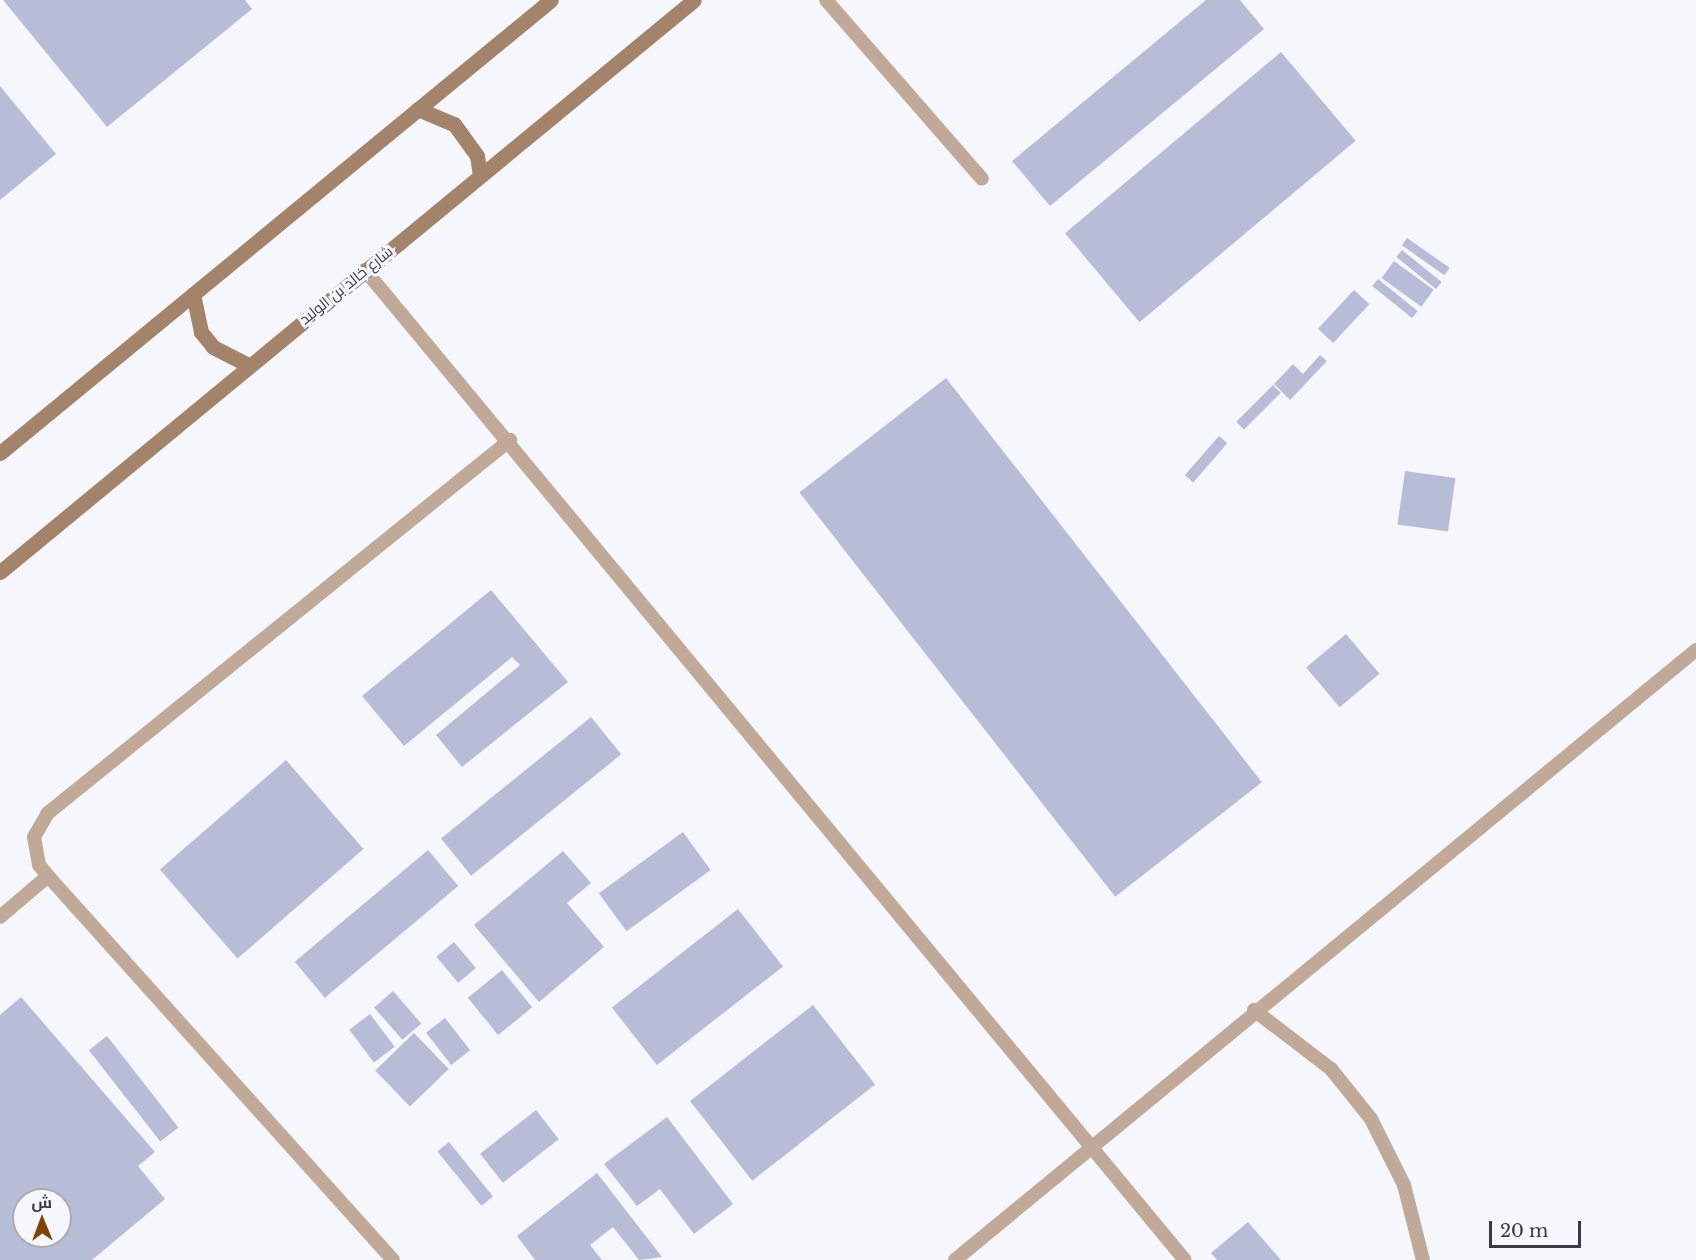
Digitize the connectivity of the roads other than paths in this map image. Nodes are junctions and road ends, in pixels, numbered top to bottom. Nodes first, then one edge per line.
1 (551, 0) edge
2 (694, 0) edge
3 (826, 0) edge
4 (418, 109) junction
5 (480, 176) junction
6 (982, 179) dead end
7 (365, 270) junction
8 (193, 294) junction
9 (248, 365) junction
10 (510, 440) junction
11 (0, 453) edge
12 (0, 572) edge
13 (1696, 650) edge
14 (48, 876) junction
15 (0, 917) edge
16 (1254, 1010) junction
17 (1090, 1146) junction
18 (393, 1260) edge
19 (955, 1260) edge
20 (1185, 1260) edge
21 (1423, 1260) edge

1 - 4 main road
2 - 5 main road, شارع خالد بن الوليد
3 - 6 lane
4 - 5 main road
4 - 8 main road
5 - 7 main road, شارع خالد بن الوليد
7 - 9 main road, شارع خالد بن الوليد
7 - 10 lane
8 - 9 main road
8 - 11 main road
9 - 12 main road, شارع خالد بن الوليد
10 - 14 lane
10 - 17 lane
13 - 16 lane
14 - 15 lane
14 - 18 lane
16 - 17 lane
16 - 21 lane
17 - 19 lane
17 - 20 lane

